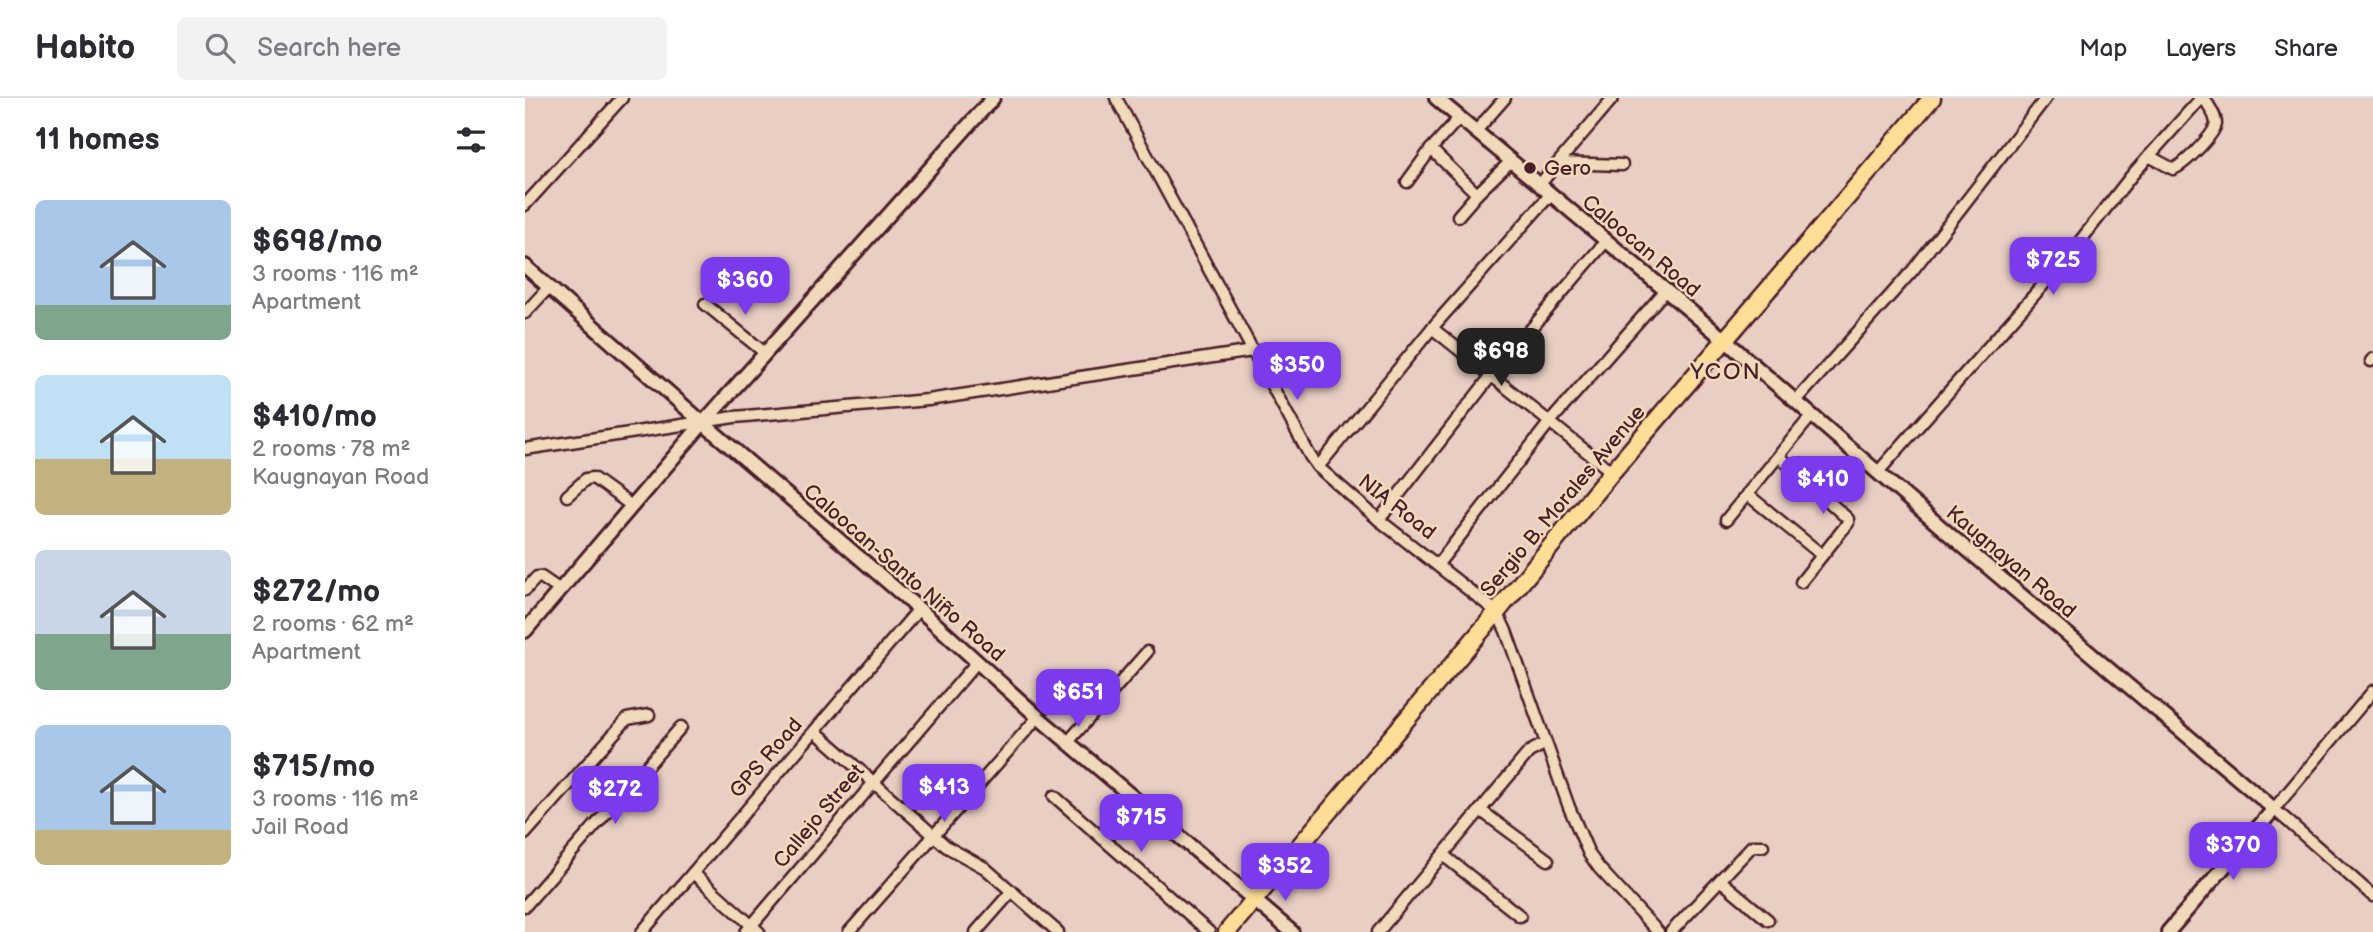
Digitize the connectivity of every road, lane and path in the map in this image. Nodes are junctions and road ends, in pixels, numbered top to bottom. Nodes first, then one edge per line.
1 (622, 98) edge
2 (993, 98) edge
3 (1116, 98) edge
4 (1436, 98) edge
5 (1505, 98) edge
6 (1613, 98) edge
7 (1932, 98) edge
8 (2046, 98) edge
9 (2202, 98) edge
10 (1459, 118) junction
11 (1476, 131) junction
12 (1431, 149) junction
13 (2149, 156) junction
14 (1511, 161) junction
15 (1558, 163) junction
16 (1622, 165) dead end
17 (1407, 182) dead end
18 (1540, 184) junction
19 (1477, 194) junction
20 (1550, 195) junction
21 (525, 205) edge
22 (1458, 216) dead end
23 (1606, 241) junction
24 (525, 266) edge
25 (549, 287) junction
26 (1665, 291) junction
27 (705, 304) dead end
28 (525, 313) edge
29 (1432, 328) junction
30 (1726, 341) junction
31 (1253, 351) junction
32 (765, 353) junction
33 (1491, 376) junction
34 (1796, 401) junction
35 (1812, 415) junction
36 (703, 423) junction
37 (1549, 423) junction
38 (525, 449) edge
39 (1779, 456) junction
40 (1318, 467) junction
41 (1612, 472) junction
42 (1878, 472) junction
43 (1747, 494) junction
44 (568, 496) dead end
45 (632, 506) junction
46 (1379, 520) junction
47 (1726, 520) dead end
48 (1822, 555) junction
49 (1438, 564) junction
50 (1801, 582) dead end
51 (525, 590) edge
52 (560, 590) junction
53 (919, 609) junction
54 (1497, 612) junction
55 (525, 631) edge
56 (1147, 652) dead end
57 (977, 662) junction
58 (2373, 691) edge
59 (649, 715) dead end
60 (1038, 717) junction
61 (681, 727) dead end
62 (815, 731) junction
63 (1068, 742) junction
64 (1542, 744) junction
65 (874, 782) junction
66 (1054, 796) dead end
67 (2274, 809) junction
68 (1480, 810) junction
69 (525, 834) edge
70 (933, 836) junction
71 (1763, 846) dead end
72 (1443, 855) junction
73 (1548, 860) dead end
74 (693, 873) junction
75 (1720, 880) junction
76 (1012, 891) junction
77 (2373, 896) edge
78 (1255, 899) junction
79 (525, 906) edge
80 (1520, 916) dead end
81 (1768, 920) dead end
82 (752, 930) edge
83 (642, 932) edge
84 (849, 932) edge
85 (976, 932) edge
86 (1058, 932) edge
87 (1209, 932) edge
88 (1227, 932) edge
89 (1292, 932) edge
90 (1378, 932) edge
91 (1658, 932) edge
92 (1671, 932) edge
93 (2168, 932) edge

1 - 21 street
2 - 32 street
3 - 31 street, NIA Road
4 - 10 street, Caloocan Road
5 - 11 street
6 - 15 street
7 - 30 main road, Sergio B. Morales Avenue
8 - 34 street
9 - 13 street
9 - 13 street
10 - 11 street, Caloocan Road
10 - 12 street
11 - 14 street, Caloocan Road
12 - 17 street
12 - 19 street
13 - 42 street
14 - 18 street, Caloocan Road
14 - 19 street
15 - 16 street
15 - 18 street
18 - 20 street, Caloocan Road
19 - 22 street
20 - 23 street, Caloocan Road
20 - 29 street
23 - 26 street, Caloocan Road
23 - 33 street
24 - 25 street, Caloocan-Santo Niño Road
25 - 28 street
25 - 36 street, Caloocan-Santo Niño Road
26 - 30 street, Caloocan Road
26 - 37 street
27 - 32 street
29 - 33 street
29 - 40 street
30 - 34 street, Kaugnayan Road
30 - 41 main road, Sergio B. Morales Avenue
31 - 36 street
31 - 40 street, NIA Road
32 - 36 street
33 - 37 street
33 - 46 street
34 - 35 street, Kaugnayan Road
35 - 39 street
35 - 42 street, Kaugnayan Road
36 - 38 street
36 - 45 street
36 - 53 street, Caloocan-Santo Niño Road
37 - 41 street
37 - 49 street
39 - 43 street
39 - 48 street
40 - 46 street, NIA Road
41 - 54 main road, Sergio B. Morales Avenue
42 - 67 street, Kaugnayan Road
43 - 47 street
43 - 48 street
44 - 45 street
45 - 52 street
46 - 49 street, NIA Road
48 - 50 street
49 - 54 street, NIA Road
51 - 52 street
52 - 55 street
53 - 57 street, Caloocan-Santo Niño Road
53 - 62 street, GPS Road
54 - 64 street, NIA Road
54 - 78 main road, Sergio B. Morales Avenue
56 - 63 street
57 - 60 street, Caloocan-Santo Niño Road
57 - 65 street, Callejo Street
58 - 67 street
59 - 69 street
60 - 63 street, Caloocan-Santo Niño Road
60 - 70 street
61 - 79 street
62 - 65 street
62 - 74 street, GPS Road
63 - 78 street, Caloocan-Santo Niño Road
64 - 68 street
64 - 91 street, NIA Road
65 - 70 street
65 - 82 street, Callejo Street
66 - 87 street
67 - 77 street
67 - 93 street
68 - 72 street
68 - 73 street
70 - 76 street
70 - 84 street
71 - 75 street
72 - 80 street
72 - 90 street
74 - 82 street
74 - 83 street, GPS Road
75 - 81 street
75 - 92 street
76 - 85 street
76 - 86 street
78 - 88 main road, Sergio B. Morales Avenue
78 - 89 street, Caloocan-Santo Niño Road

